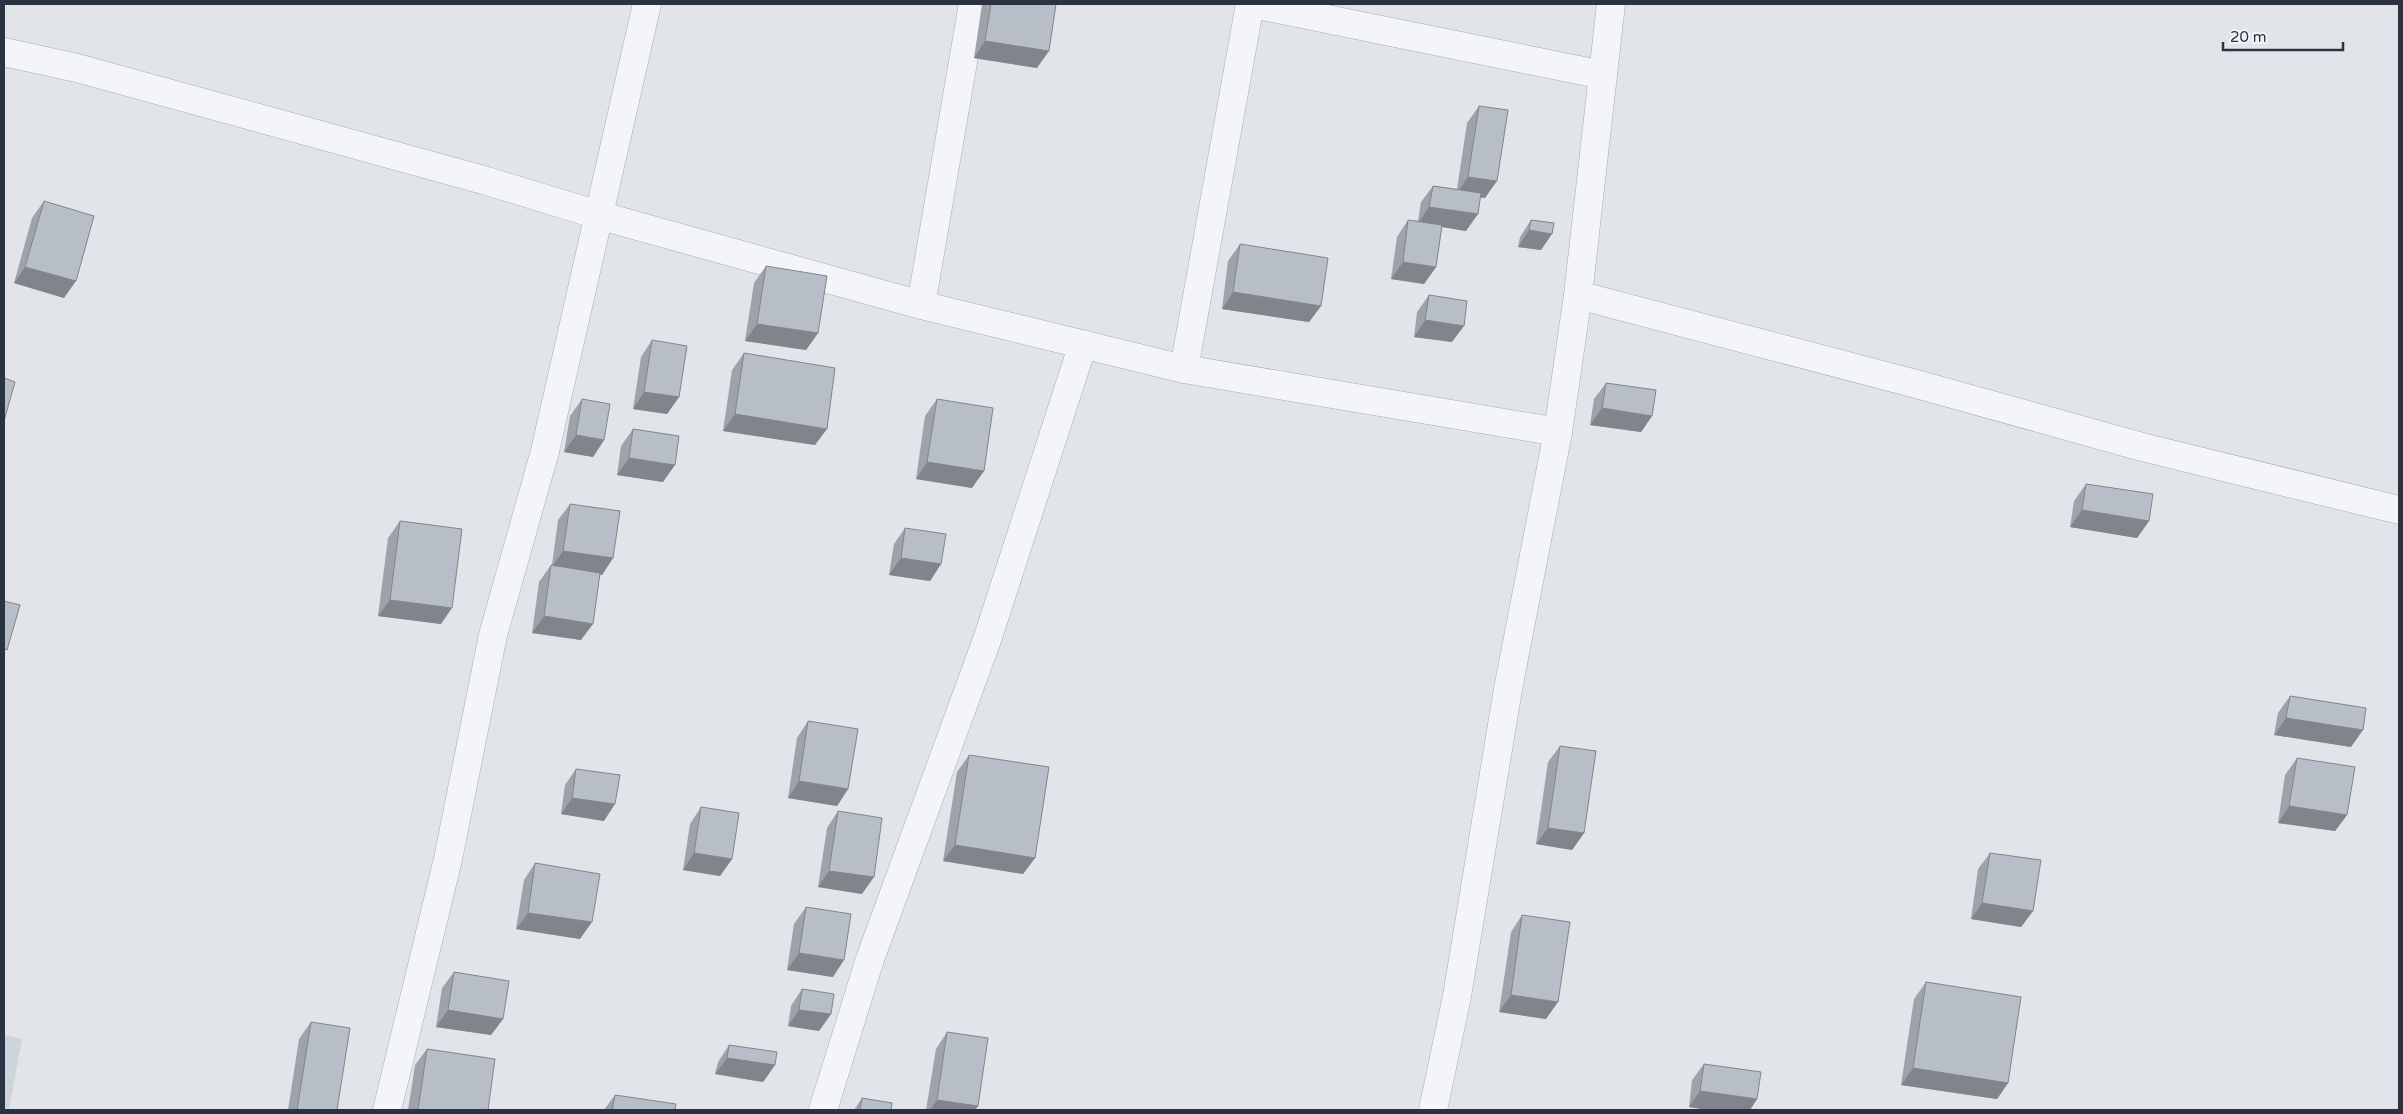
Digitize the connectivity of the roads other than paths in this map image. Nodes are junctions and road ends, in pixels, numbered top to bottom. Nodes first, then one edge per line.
1 (647, 4) edge
2 (973, 4) edge
3 (1251, 4) edge
4 (1611, 4) edge
5 (4, 52) edge
6 (1603, 75) junction
7 (598, 215) junction
8 (1578, 295) junction
9 (921, 305) junction
10 (1083, 344) junction
11 (1184, 369) junction
12 (1558, 432) junction
13 (2399, 510) edge
14 (386, 1110) edge
15 (823, 1110) edge
16 (1433, 1110) edge

1 - 7 street
2 - 9 street
3 - 6 street
3 - 11 street
4 - 6 street
5 - 7 street
6 - 8 street
7 - 9 street
7 - 14 street
8 - 12 street
8 - 13 street
9 - 10 street
10 - 11 street
10 - 15 street
11 - 12 street
12 - 16 street

